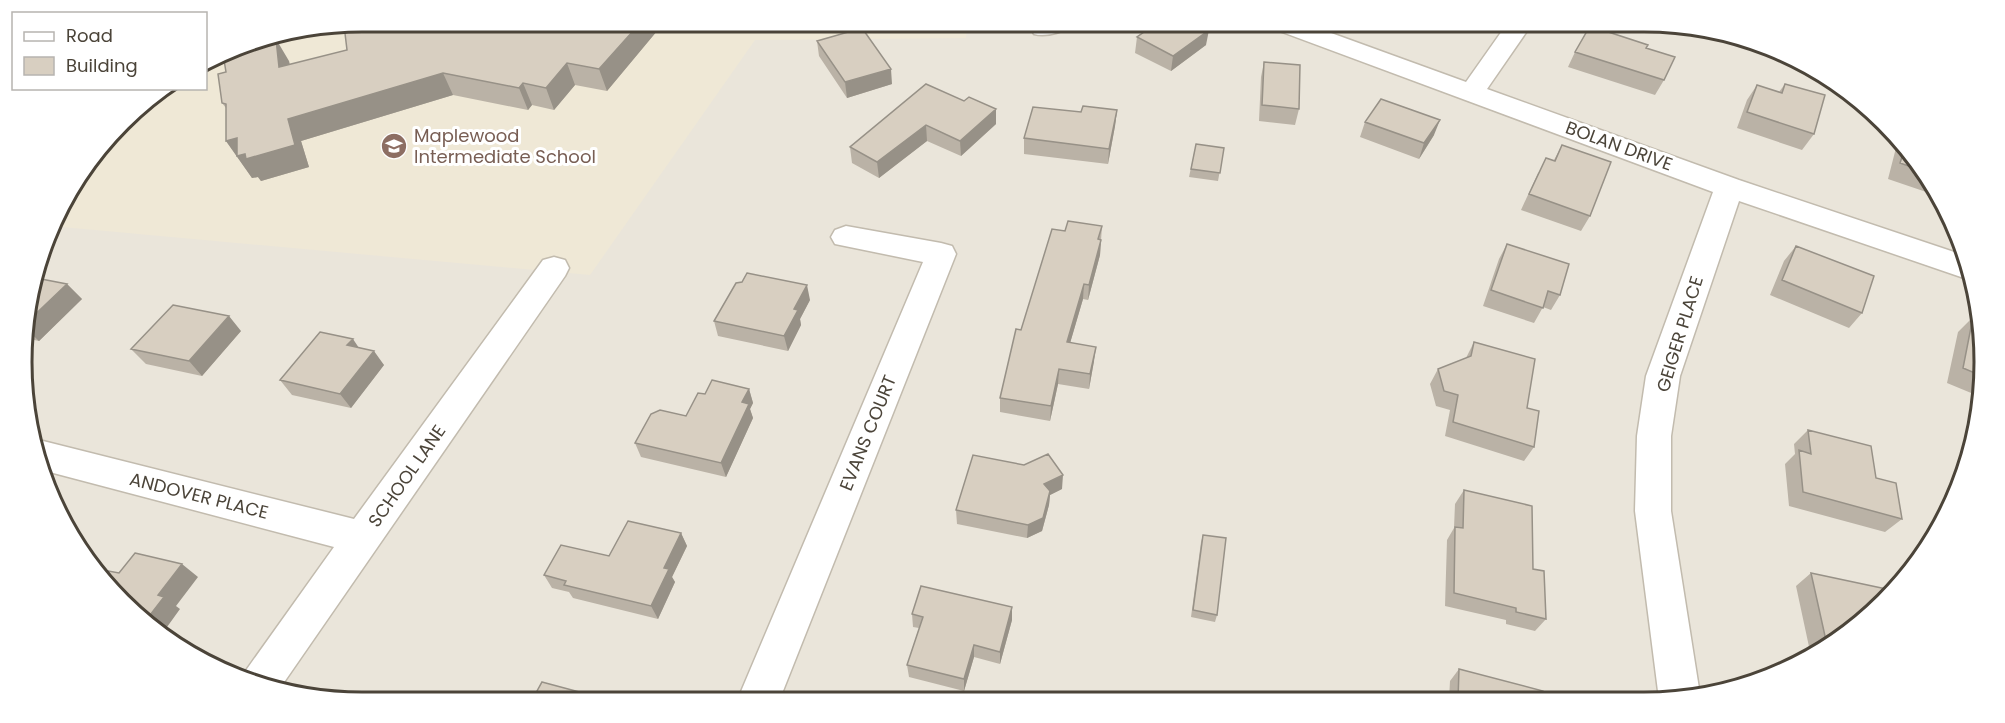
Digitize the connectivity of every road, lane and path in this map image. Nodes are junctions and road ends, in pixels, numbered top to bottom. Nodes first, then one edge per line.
1 (1306, 32) edge
2 (1514, 32) edge
3 (1472, 92) junction
4 (1729, 187) junction
5 (846, 237) dead end
6 (1959, 265) edge
7 (554, 268) dead end
8 (46, 457) edge
9 (363, 538) junction
10 (264, 677) edge
11 (1679, 690) edge
12 (762, 692) edge

1 - 3 street, BOLAN DRIVE
2 - 3 street
3 - 4 street, BOLAN DRIVE
4 - 6 street, BOLAN DRIVE
4 - 11 street, GEIGER PLACE
5 - 12 street, EVANS COURT
7 - 9 street, SCHOOL LANE
8 - 9 street, ANDOVER PLACE
9 - 10 street, SCHOOL LANE

